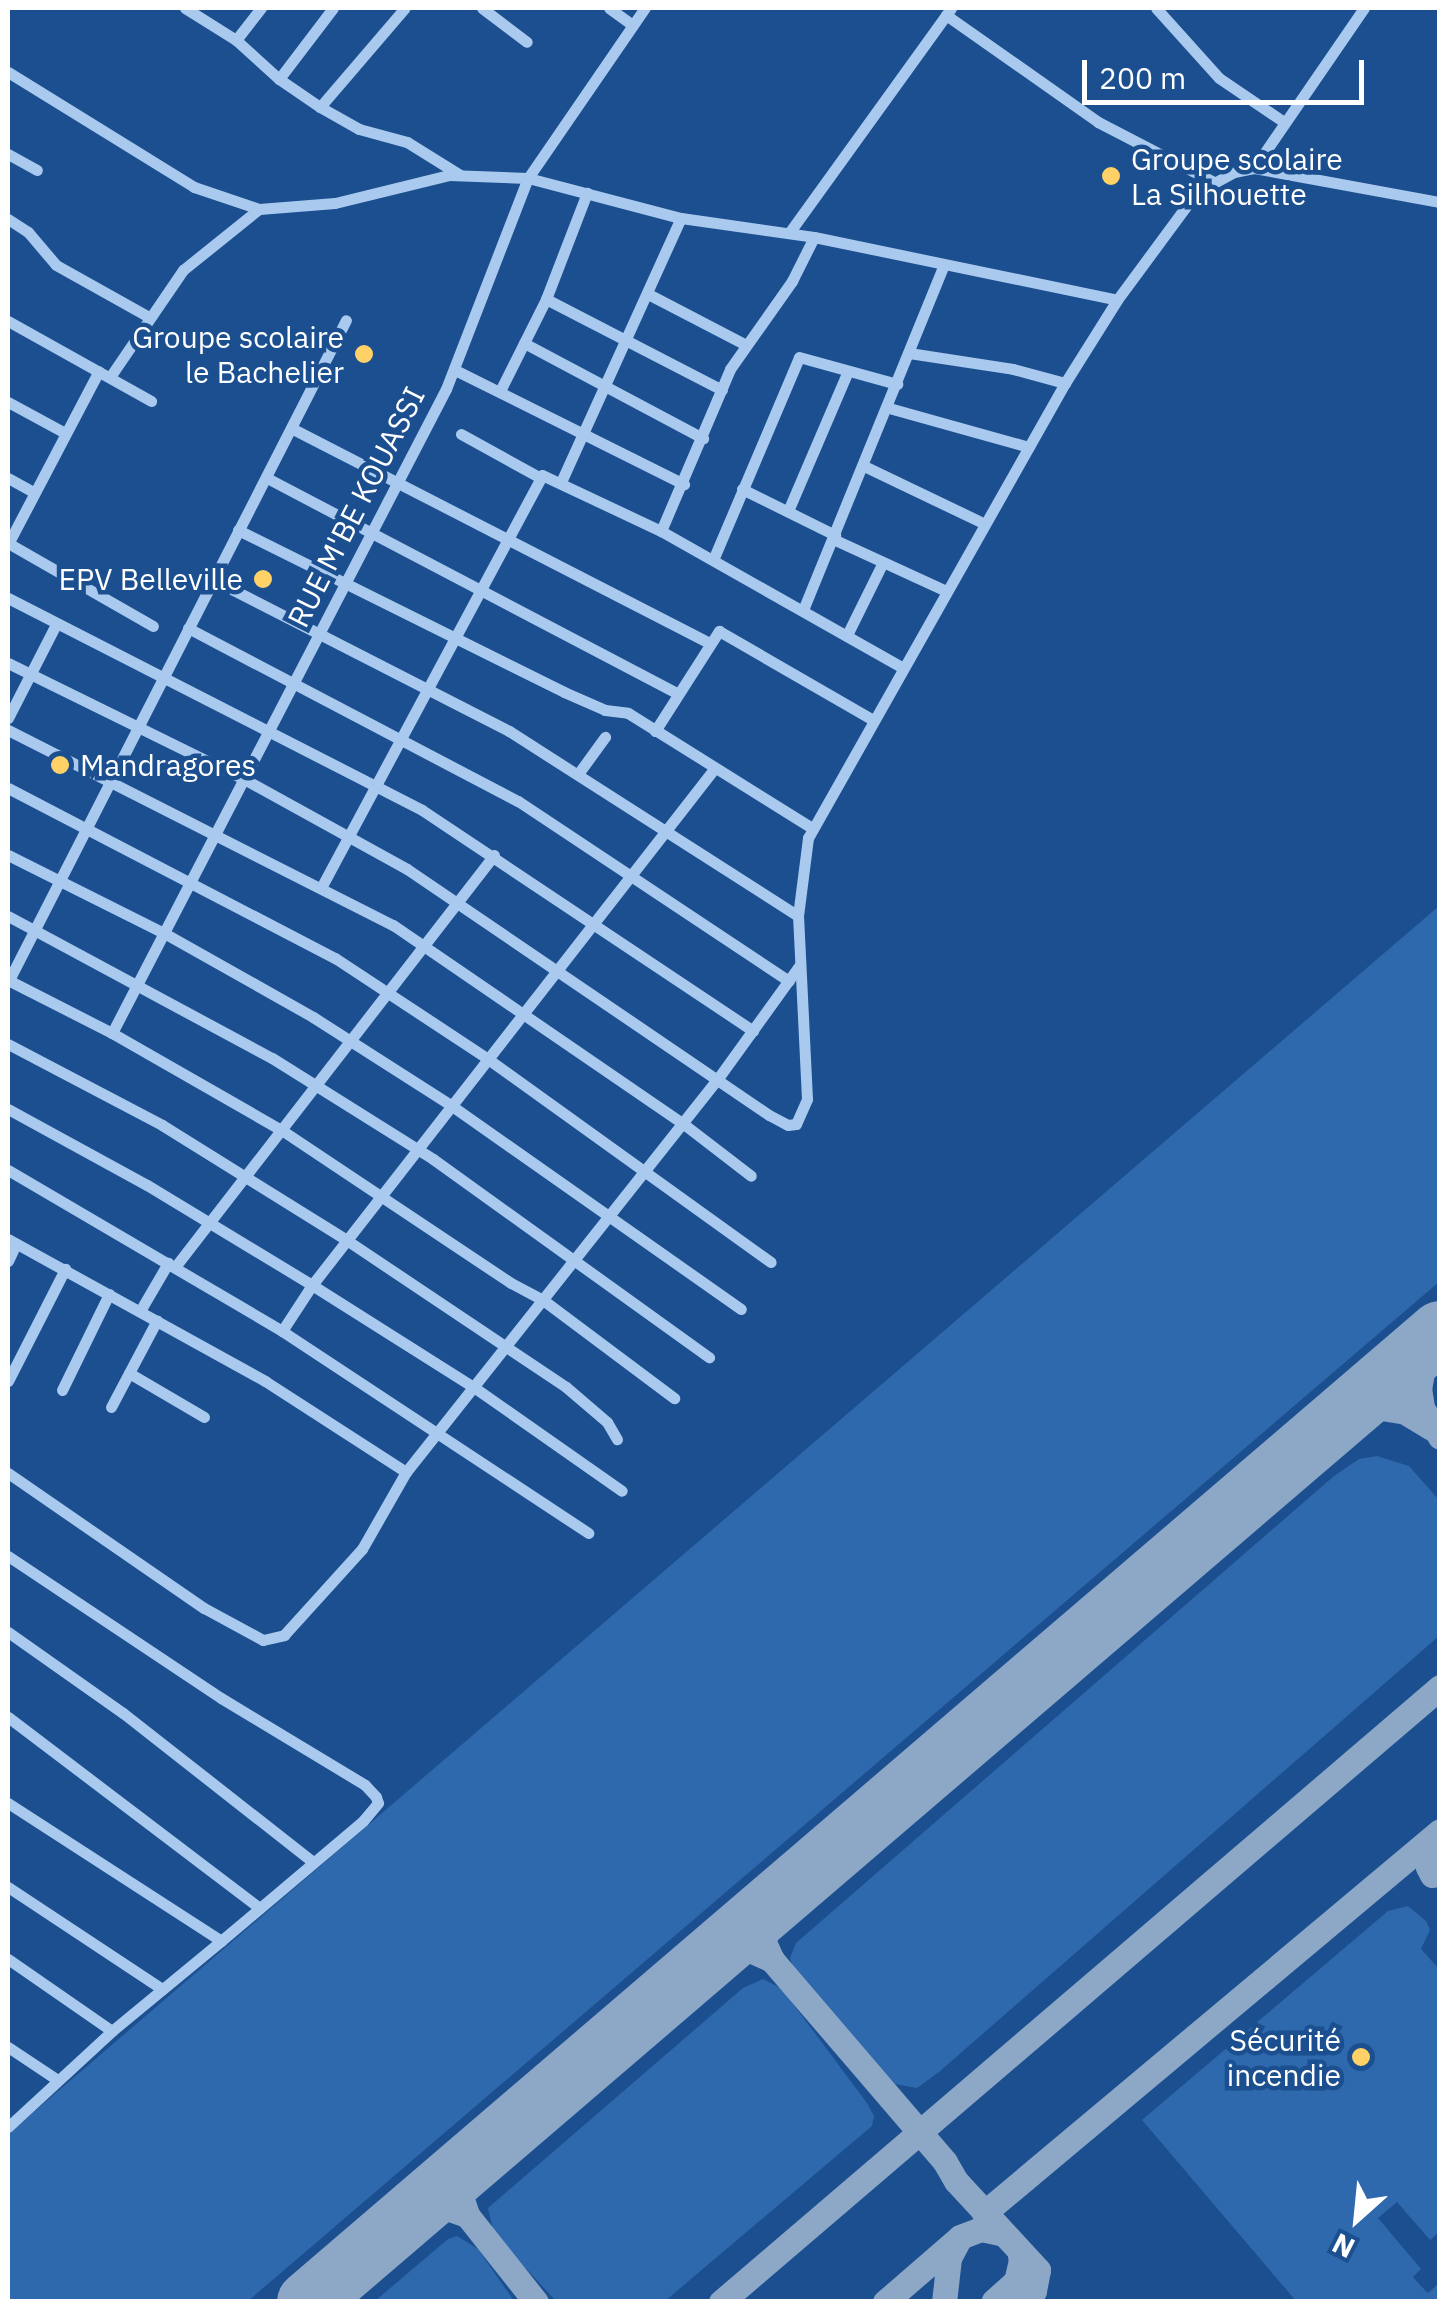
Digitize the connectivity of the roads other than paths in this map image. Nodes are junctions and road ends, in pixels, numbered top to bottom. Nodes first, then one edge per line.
1 (185, 8) edge
2 (261, 8) edge
3 (334, 8) edge
4 (404, 8) edge
5 (482, 8) edge
6 (609, 8) edge
7 (645, 8) edge
8 (1156, 8) edge
9 (1364, 8) edge
10 (949, 11) edge
11 (632, 25) junction
12 (236, 40) junction
13 (527, 42) dead end
14 (8, 72) edge
15 (279, 79) junction
16 (320, 107) junction
17 (1284, 122) junction
18 (8, 154) edge
19 (1254, 168) junction
20 (37, 170) dead end
21 (461, 175) junction
22 (528, 178) junction
23 (1212, 181) junction
24 (587, 192) junction
25 (1440, 202) edge
26 (259, 209) junction
27 (681, 218) junction
28 (8, 219) edge
29 (789, 233) junction
30 (814, 237) junction
31 (944, 265) junction
32 (650, 295) junction
33 (546, 299) junction
34 (1117, 300) junction
35 (149, 316) junction
36 (346, 320) dead end
37 (8, 321) edge
38 (629, 339) junction
39 (524, 343) junction
40 (744, 344) junction
41 (909, 353) junction
42 (454, 370) junction
43 (848, 372) junction
44 (104, 374) junction
45 (898, 384) junction
46 (1065, 384) junction
47 (607, 388) junction
48 (722, 390) junction
49 (500, 391) junction
50 (151, 401) dead end
51 (8, 402) edge
52 (888, 408) junction
53 (293, 429) junction
54 (64, 433) junction
55 (461, 434) dead end
56 (586, 434) junction
57 (702, 438) junction
58 (1029, 447) junction
59 (864, 466) junction
60 (539, 477) junction
61 (8, 478) edge
62 (267, 478) junction
63 (397, 482) junction
64 (561, 482) junction
65 (684, 484) junction
66 (742, 489) junction
67 (33, 492) junction
68 (788, 511) junction
69 (985, 524) junction
70 (238, 530) junction
71 (661, 531) junction
72 (371, 533) junction
73 (834, 537) junction
74 (505, 540) junction
75 (8, 544) edge
76 (713, 560) junction
77 (883, 562) junction
78 (212, 580) junction
79 (347, 583) junction
80 (479, 590) junction
81 (946, 592) junction
82 (8, 598) edge
83 (802, 610) junction
84 (56, 624) junction
85 (153, 626) dead end
86 (188, 628) junction
87 (321, 632) junction
88 (847, 635) junction
89 (454, 638) junction
90 (708, 642) junction
91 (8, 663) edge
92 (903, 668) junction
93 (29, 675) junction
94 (162, 676) junction
95 (293, 682) junction
96 (428, 691) junction
97 (678, 694) junction
98 (8, 718) edge
99 (873, 720) junction
100 (137, 728) junction
101 (8, 730) edge
102 (268, 730) junction
103 (655, 731) junction
104 (605, 737) dead end
105 (401, 739) junction
106 (714, 769) junction
107 (578, 774) junction
108 (244, 780) junction
109 (110, 782) junction
110 (8, 788) edge
111 (376, 788) junction
112 (86, 828) junction
113 (812, 828) junction
114 (216, 832) junction
115 (666, 834) junction
116 (349, 836) junction
117 (8, 855) edge
118 (494, 855) junction
119 (632, 877) junction
120 (61, 882) junction
121 (192, 882) junction
122 (322, 886) junction
123 (458, 901) junction
124 (8, 916) edge
125 (798, 916) junction
126 (595, 923) junction
127 (36, 931) junction
128 (164, 932) junction
129 (424, 946) junction
130 (799, 966) junction
131 (561, 969) junction
132 (8, 981) edge
133 (789, 981) junction
134 (137, 984) junction
135 (388, 992) junction
136 (524, 1016) junction
137 (753, 1032) junction
138 (112, 1033) junction
139 (350, 1040) junction
140 (8, 1044) edge
141 (488, 1059) junction
142 (719, 1077) junction
143 (316, 1086) junction
144 (452, 1106) junction
145 (8, 1109) edge
146 (681, 1122) junction
147 (282, 1132) junction
148 (418, 1150) junction
149 (643, 1169) junction
150 (8, 1170) edge
151 (245, 1175) junction
152 (751, 1176) dead end
153 (383, 1196) junction
154 (607, 1215) junction
155 (208, 1224) junction
156 (348, 1241) junction
157 (12, 1242) edge
158 (574, 1258) junction
159 (8, 1261) edge
160 (771, 1262) dead end
161 (172, 1265) junction
162 (64, 1269) junction
163 (312, 1285) junction
164 (109, 1294) junction
165 (542, 1300) junction
166 (741, 1309) dead end
167 (140, 1311) junction
168 (157, 1320) junction
169 (282, 1331) junction
170 (506, 1344) junction
171 (708, 1357) dead end
172 (129, 1373) junction
173 (8, 1381) edge
174 (475, 1388) junction
175 (62, 1390) dead end
176 (674, 1398) dead end
177 (111, 1407) dead end
178 (204, 1417) dead end
179 (439, 1432) junction
180 (617, 1439) dead end
181 (8, 1472) edge
182 (406, 1472) junction
183 (622, 1491) dead end
184 (588, 1533) dead end
185 (8, 1556) edge
186 (8, 1632) edge
187 (8, 1717) edge
188 (8, 1803) edge
189 (312, 1861) junction
190 (8, 1887) edge
191 (260, 1908) junction
192 (221, 1941) junction
193 (8, 1959) edge
194 (162, 1989) junction
195 (112, 2030) junction
196 (8, 2048) edge
197 (56, 2079) junction
198 (9, 2124) edge

1 - 12 street
2 - 12 street
3 - 15 street
4 - 16 street
5 - 13 street
6 - 11 street
7 - 11 street, RUE M'BE KOUASSI
8 - 17 street
9 - 17 street
10 - 23 street
10 - 29 street
11 - 22 street, RUE M'BE KOUASSI
12 - 15 street
14 - 26 street
15 - 16 street
16 - 21 street
17 - 19 street
18 - 20 street
19 - 23 street
19 - 25 street
21 - 22 street
21 - 26 street
22 - 24 street
22 - 42 street, RUE M'BE KOUASSI
23 - 34 street
24 - 27 street
24 - 33 street
26 - 35 street
27 - 29 street
27 - 32 street
28 - 35 street
29 - 30 street
30 - 31 street
30 - 40 street
31 - 34 street
31 - 41 street
32 - 38 street
32 - 40 street
33 - 38 street
33 - 39 street
34 - 46 street
35 - 44 street
36 - 53 street
37 - 44 street
38 - 47 street
38 - 48 street
39 - 47 street
39 - 49 street
40 - 48 street
41 - 45 street
41 - 46 street
42 - 49 street
42 - 63 street, RUE M'BE KOUASSI
43 - 45 street
43 - 66 street
43 - 68 street
44 - 50 street
44 - 54 street
45 - 52 street
46 - 58 street
47 - 56 street
47 - 57 street
48 - 57 street
49 - 56 street
51 - 54 street
52 - 58 street
52 - 59 street
53 - 62 street
53 - 63 street
54 - 67 street
55 - 60 street
56 - 64 street
56 - 65 street
57 - 65 street
58 - 69 street
59 - 69 street
59 - 73 street
60 - 64 street
60 - 74 street
61 - 67 street
62 - 70 street
62 - 72 street
63 - 72 street, RUE M'BE KOUASSI
63 - 74 street
64 - 71 street
65 - 71 street
66 - 68 street
66 - 76 street
67 - 75 street
68 - 73 street
69 - 81 street
70 - 78 street
70 - 79 street
71 - 76 street
72 - 79 street, RUE M'BE KOUASSI
72 - 80 street
73 - 77 street
73 - 83 street
74 - 80 street
74 - 90 street
75 - 85 street
76 - 83 street
77 - 81 street
77 - 88 street
78 - 86 street
78 - 87 street
79 - 87 street, RUE M'BE KOUASSI
79 - 89 street
80 - 89 street
80 - 97 street
81 - 92 street
82 - 84 street
83 - 88 street
84 - 93 street
84 - 94 street
86 - 94 street
86 - 95 street
87 - 95 street, RUE M'BE KOUASSI
87 - 96 street
88 - 92 street
89 - 96 street
89 - 103 street
90 - 97 street
90 - 99 street
91 - 93 street
92 - 99 street
93 - 98 street
93 - 100 street
94 - 100 street
94 - 102 street
95 - 102 street, RUE M'BE KOUASSI
95 - 105 street
96 - 105 street
96 - 107 street
97 - 103 street
99 - 113 street
100 - 108 street
100 - 109 street
101 - 109 street
102 - 108 street, RUE M'BE KOUASSI
102 - 111 street
103 - 106 street
104 - 107 street
105 - 111 street
105 - 119 street
106 - 113 street
106 - 115 street
107 - 115 street
108 - 114 street, RUE M'BE KOUASSI
108 - 116 street
109 - 112 street
109 - 114 street
110 - 112 street
111 - 116 street
111 - 118 street
112 - 120 street
112 - 121 street
113 - 125 street
114 - 121 street, RUE M'BE KOUASSI
114 - 122 street
115 - 119 street
115 - 125 street
116 - 122 street
116 - 123 street
117 - 120 street
118 - 123 street
118 - 126 street
119 - 126 street
119 - 133 street
120 - 127 street
120 - 128 street
121 - 128 street, RUE M'BE KOUASSI
121 - 135 street
122 - 129 street
123 - 129 street
123 - 131 street
124 - 127 street
125 - 130 street
126 - 131 street
126 - 137 street
127 - 132 street
127 - 134 street
128 - 134 street, RUE M'BE KOUASSI
128 - 139 street
129 - 135 street
129 - 136 street
130 - 133 street
130 - 142 street
131 - 136 street
131 - 142 street
132 - 138 street
133 - 137 street
134 - 138 street, RUE M'BE KOUASSI
134 - 143 street
135 - 139 street
135 - 141 street
136 - 141 street
136 - 146 street
137 - 142 street
138 - 147 street
139 - 143 street
139 - 144 street
140 - 151 street
141 - 144 street
141 - 149 street
142 - 146 street
143 - 147 street
143 - 148 street
144 - 148 street
144 - 154 street
145 - 155 street
146 - 149 street
146 - 152 street
147 - 151 street
147 - 153 street
148 - 153 street
148 - 158 street
149 - 154 street
149 - 160 street
150 - 161 street
151 - 155 street
151 - 156 street
153 - 156 street
153 - 165 street
154 - 158 street
154 - 166 street
155 - 161 street
155 - 163 street
156 - 163 street
156 - 170 street
157 - 159 street
157 - 162 street
158 - 165 street
158 - 171 street
161 - 167 street
161 - 169 street
162 - 164 street
162 - 173 street
163 - 169 street
163 - 174 street
164 - 167 street
164 - 175 street
165 - 170 street
165 - 176 street
167 - 168 street
168 - 172 street
168 - 182 street
169 - 179 street
170 - 174 street
170 - 180 street
172 - 177 street
172 - 178 street
174 - 179 street
174 - 183 street
179 - 182 street
179 - 184 street
181 - 182 street
185 - 189 street
186 - 189 street
187 - 191 street
188 - 192 street
189 - 191 street
190 - 194 street
191 - 192 street
192 - 194 street
193 - 195 street
194 - 195 street
195 - 197 street
196 - 197 street
197 - 198 street

